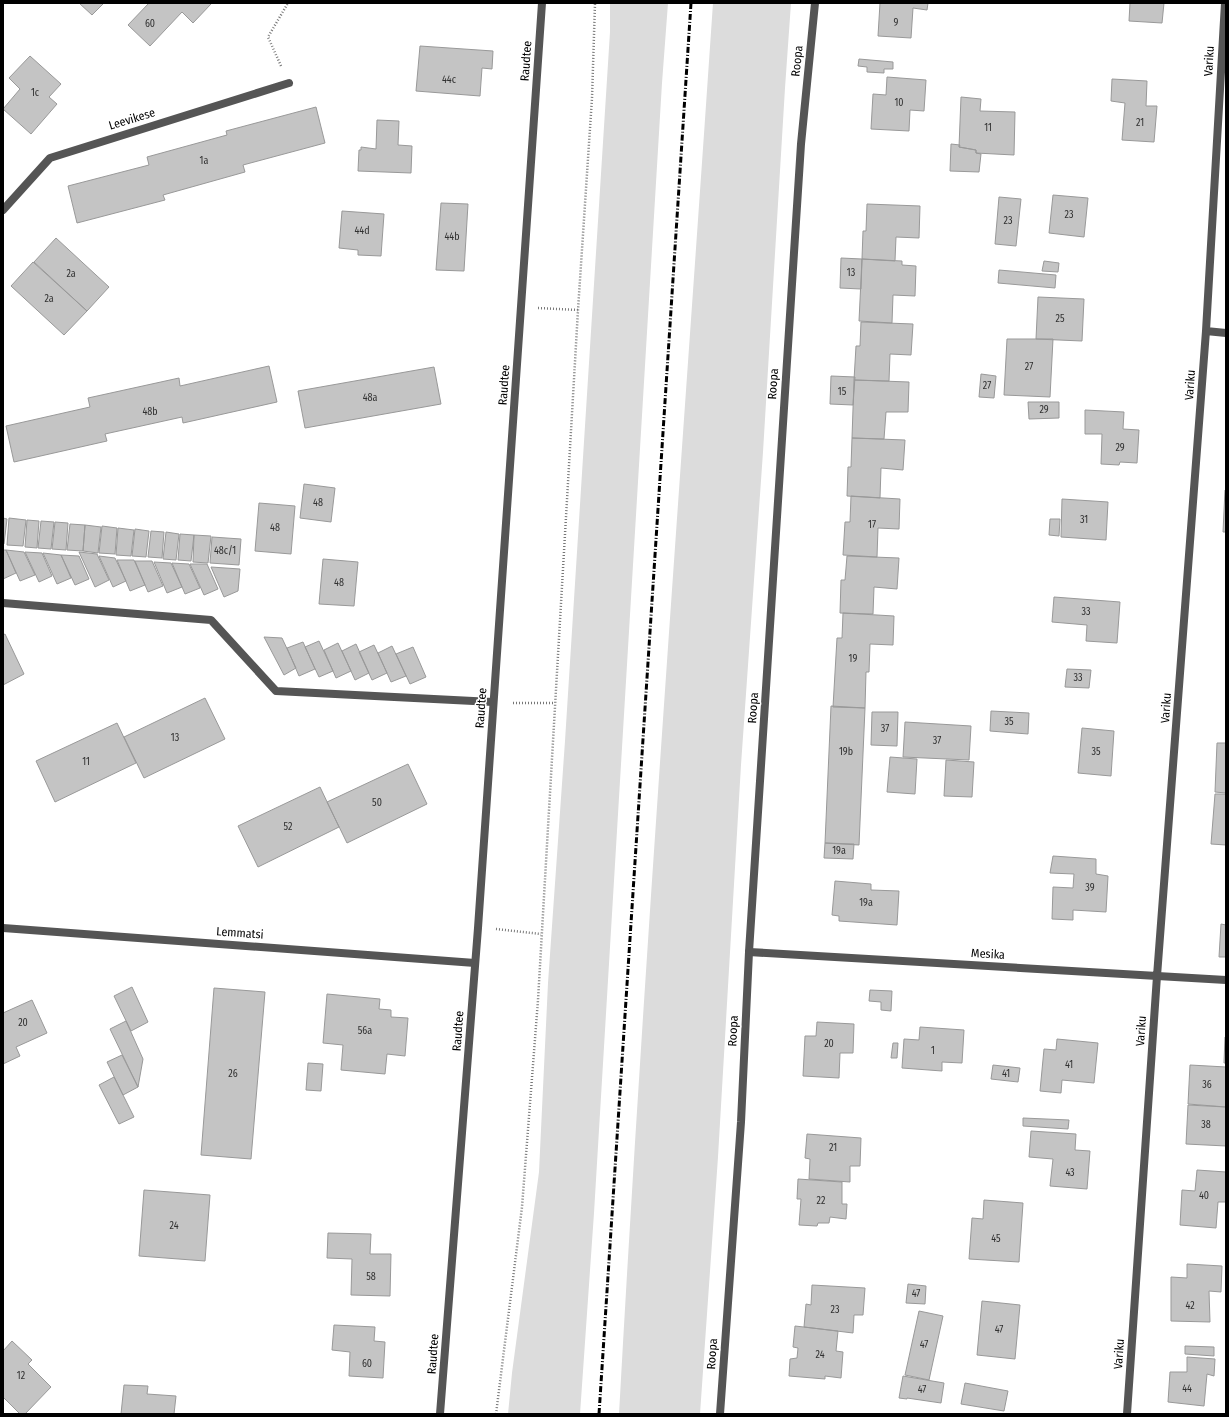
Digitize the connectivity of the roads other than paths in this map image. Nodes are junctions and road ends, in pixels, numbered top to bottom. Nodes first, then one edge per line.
1 (542, 3) edge
2 (815, 3) edge
3 (1224, 3) edge
4 (289, 83) road end
5 (3, 210) edge
6 (1206, 331) junction
7 (1226, 333) edge
8 (3, 603) edge
9 (493, 702) junction
10 (3, 928) edge
11 (749, 952) junction
12 (475, 963) junction
13 (1157, 976) junction
14 (1226, 980) edge
15 (440, 1414) edge
16 (720, 1414) edge
17 (1127, 1414) edge

1 - 9 street, Raudtee
2 - 11 street, Roopa
3 - 6 street, Variku
4 - 5 street, Leevikese
6 - 7 street
6 - 13 street, Variku
8 - 9 street
9 - 12 street, Raudtee
10 - 12 street, Lemmatsi
11 - 13 street, Mesika
11 - 16 street, Roopa
12 - 15 street, Raudtee
13 - 14 street, Mesika
13 - 17 street, Variku

